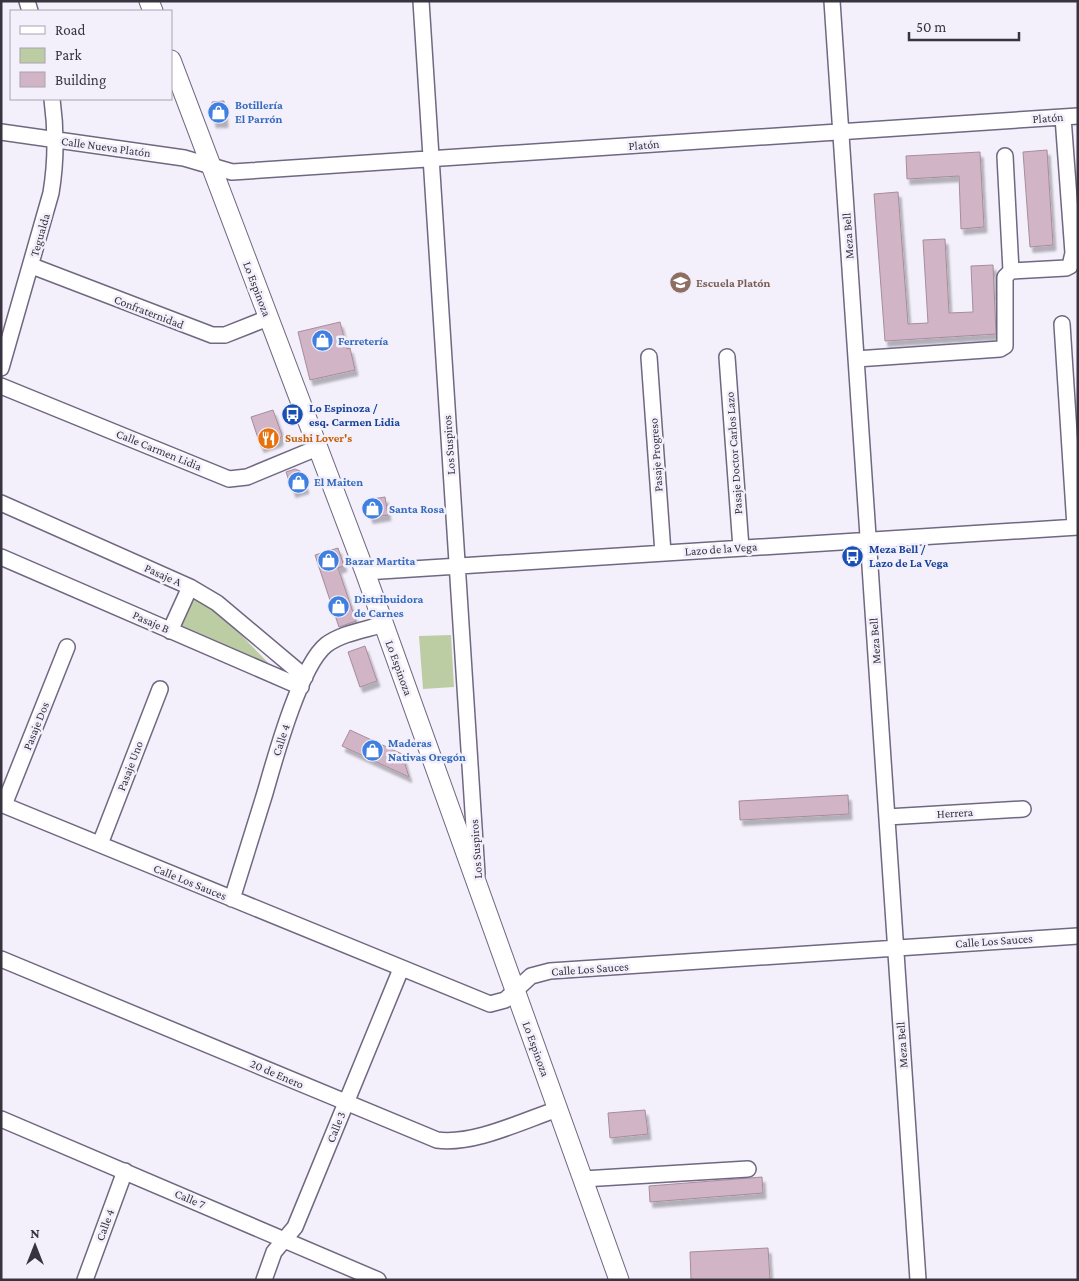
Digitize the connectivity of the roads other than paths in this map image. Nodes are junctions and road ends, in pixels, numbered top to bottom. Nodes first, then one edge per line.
1 (421, 1) edge
2 (832, 1) edge
3 (172, 63) edge
4 (52, 100) edge
5 (1070, 116) edge
6 (1, 132) edge
7 (840, 132) junction
8 (54, 140) junction
9 (1005, 156) dead end
10 (431, 159) junction
11 (210, 166) junction
12 (32, 266) junction
13 (1011, 271) junction
14 (268, 318) junction
15 (1062, 324) dead end
16 (649, 357) dead end
17 (727, 358) dead end
18 (856, 359) junction
19 (1, 368) edge
20 (1, 386) edge
21 (317, 448) junction
22 (1, 503) edge
23 (1076, 527) edge
24 (868, 540) junction
25 (740, 548) junction
26 (663, 553) junction
27 (1, 557) edge
28 (457, 567) junction
29 (365, 572) junction
30 (190, 587) junction
31 (384, 624) junction
32 (170, 631) junction
33 (67, 647) dead end
34 (303, 682) junction
35 (160, 688) dead end
36 (3, 804) edge
37 (1023, 809) dead end
38 (887, 817) junction
39 (100, 844) junction
40 (478, 888) junction
41 (232, 899) junction
42 (1078, 936) edge
43 (896, 948) junction
44 (1, 959) edge
45 (401, 969) junction
46 (515, 991) junction
47 (346, 1103) junction
48 (558, 1109) junction
49 (1, 1119) edge
50 (748, 1169) dead end
51 (125, 1171) junction
52 (583, 1179) junction
53 (285, 1239) junction
54 (85, 1280) edge
55 (264, 1280) edge
56 (378, 1280) edge
57 (619, 1280) edge
58 (918, 1280) edge

1 - 10 street, Los Suspiros
2 - 7 street, Meza Bell
3 - 11 main road, Lo Espinoza
4 - 8 street, Tegualda
5 - 7 street, Platón
5 - 13 street
6 - 8 street, Calle Nueva Platón
7 - 10 street, Platón
7 - 18 street, Meza Bell
8 - 11 street, Calle Nueva Platón
8 - 12 street, Tegualda
9 - 13 street
10 - 11 street, Platón
10 - 28 street, Los Suspiros
11 - 14 main road, Lo Espinoza
12 - 14 street, Confraternidad
12 - 19 street, Tegualda
13 - 18 street
14 - 21 main road, Lo Espinoza
15 - 23 street
16 - 26 street, Pasaje Progreso
17 - 25 street, Pasaje Doctor Carlos Lazo
18 - 24 street, Meza Bell
20 - 21 street, Calle Carmen Lidia
21 - 29 main road, Lo Espinoza
22 - 30 street, Pasaje A
23 - 24 street, Lazo de la Vega
24 - 25 street, Lazo de la Vega
24 - 38 street, Meza Bell
25 - 26 street, Lazo de la Vega
26 - 28 street, Lazo de la Vega
27 - 32 street, Pasaje B
28 - 29 street, Lazo de la Vega
28 - 40 street, Los Suspiros
29 - 31 main road, Lo Espinoza
30 - 32 street
30 - 34 street, Pasaje A
31 - 34 street, Calle 4
31 - 40 main road, Lo Espinoza
32 - 34 street, Pasaje B
33 - 36 street, Pasaje Dos
34 - 41 street, Calle 4
35 - 39 street, Pasaje Uno
36 - 39 street, Calle Los Sauces
37 - 38 street, Herrera
38 - 43 street, Meza Bell
39 - 41 street, Calle Los Sauces
40 - 46 main road, Lo Espinoza
41 - 45 street, Calle Los Sauces
42 - 43 street, Calle Los Sauces
43 - 46 street, Calle Los Sauces
43 - 58 street, Meza Bell
44 - 47 street, 20 de Enero
45 - 46 street, Calle Los Sauces
45 - 47 street, Calle 3
46 - 48 main road, Lo Espinoza
47 - 48 street, 20 de Enero
47 - 53 street, Calle 3
48 - 52 main road, Lo Espinoza
49 - 51 street, Calle 7
50 - 52 street
51 - 53 street, Calle 7
51 - 54 street, Calle 4
52 - 57 main road, Lo Espinoza
53 - 55 street, Calle 3
53 - 56 street, Calle 7

